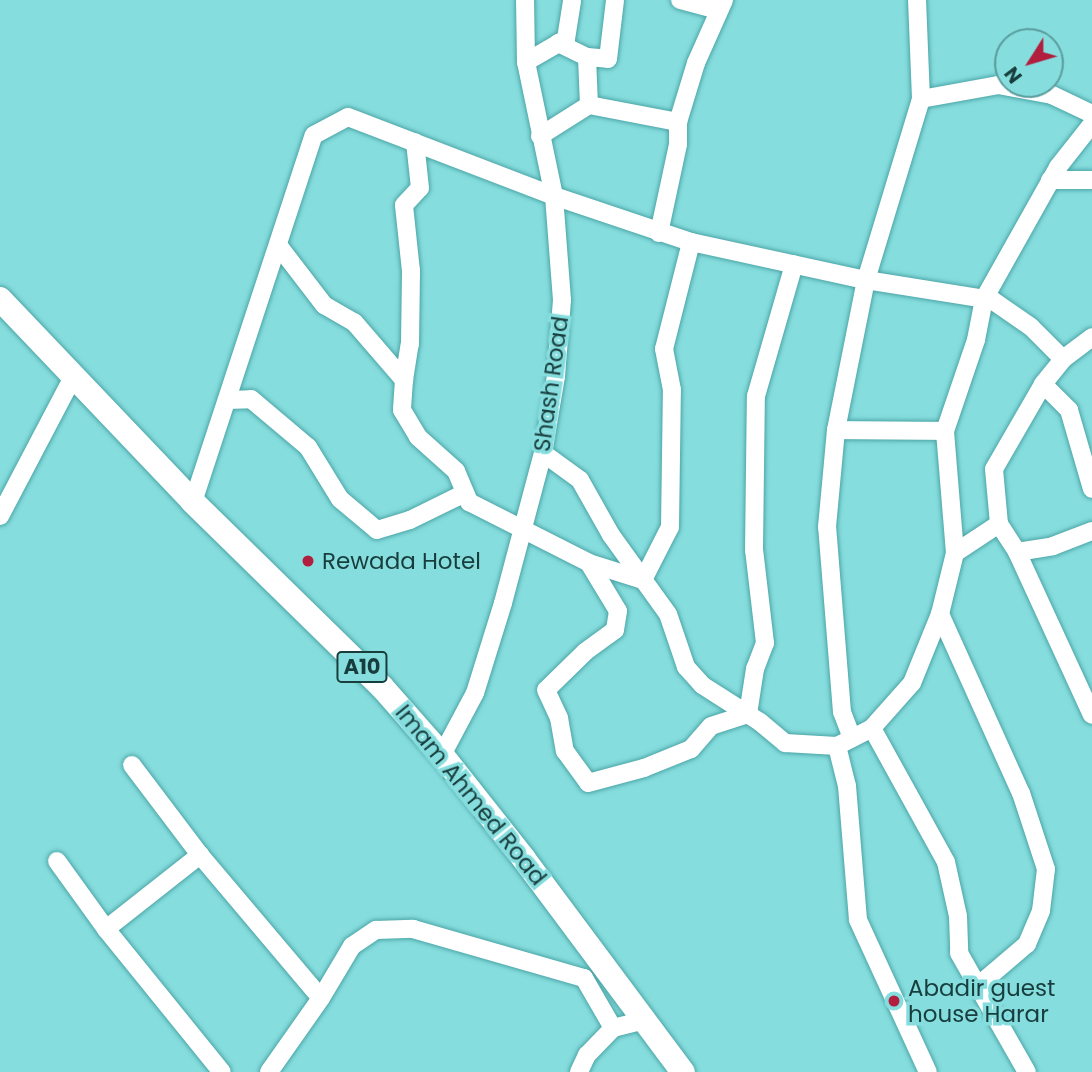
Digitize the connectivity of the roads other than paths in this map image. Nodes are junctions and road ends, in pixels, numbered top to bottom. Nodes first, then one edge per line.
1 (525, 0) edge
2 (572, 0) edge
3 (615, 0) edge
4 (680, 0) edge
5 (917, 0) edge
6 (721, 5) edge
7 (558, 43) junction
8 (587, 57) junction
9 (526, 62) junction
10 (920, 99) junction
11 (589, 104) junction
12 (1092, 114) edge
13 (678, 122) junction
14 (1092, 124) edge
15 (540, 136) junction
16 (415, 142) junction
17 (1050, 180) junction
18 (1092, 180) edge
19 (554, 196) junction
20 (659, 233) junction
21 (691, 242) junction
22 (278, 245) junction
23 (794, 264) junction
24 (866, 280) junction
25 (0, 299) edge
26 (984, 299) junction
27 (1092, 338) edge
28 (1063, 359) junction
29 (73, 377) junction
30 (404, 380) junction
31 (1043, 384) junction
32 (227, 400) junction
33 (836, 430) junction
34 (945, 431) junction
35 (543, 453) junction
36 (1092, 489) edge
37 (465, 493) junction
38 (193, 502) junction
39 (0, 516) edge
40 (999, 524) junction
41 (523, 527) junction
42 (1092, 531) edge
43 (1017, 552) junction
44 (956, 553) junction
45 (589, 562) junction
46 (643, 580) junction
47 (940, 614) junction
48 (748, 714) junction
49 (1092, 715) edge
50 (872, 728) junction
51 (844, 742) junction
52 (442, 755) junction
53 (132, 765) dead end
54 (200, 855) junction
55 (57, 861) dead end
56 (106, 929) junction
57 (979, 985) junction
58 (321, 998) junction
59 (645, 1020) junction
60 (613, 1028) junction
61 (222, 1072) edge
62 (269, 1072) edge
63 (579, 1072) edge
64 (683, 1072) edge
65 (928, 1072) edge
66 (1027, 1072) edge

1 - 9 street, Shash Road
2 - 7 street
3 - 8 street
4 - 6 street
5 - 10 street
6 - 13 street
7 - 8 street
7 - 9 street
8 - 11 street
9 - 15 street, Shash Road
10 - 12 street
10 - 24 street
11 - 13 street
11 - 15 street
13 - 20 street
14 - 17 street
15 - 19 street, Shash Road
16 - 19 street
16 - 22 street
16 - 30 street
17 - 18 street
17 - 26 street
19 - 20 street
19 - 35 street, Shash Road
20 - 21 street
21 - 23 street
21 - 46 street
22 - 30 street
22 - 32 street
23 - 24 street
23 - 48 street
24 - 26 street
24 - 33 street
25 - 29 highway, Imam Ahmed Road / A10
26 - 28 street
26 - 34 street
27 - 28 street
28 - 31 street
29 - 38 highway, Imam Ahmed Road / A10
29 - 39 street
30 - 37 street
31 - 36 street
31 - 40 street
32 - 37 street
32 - 38 street
33 - 34 street
33 - 51 street
34 - 44 street
35 - 41 street, Shash Road
35 - 46 street
37 - 41 street
38 - 52 highway, Imam Ahmed Road / A10
40 - 43 street
40 - 44 street
41 - 45 street
41 - 52 street, Shash Road
42 - 43 street
43 - 49 street
44 - 47 street
45 - 46 street
45 - 48 street
46 - 48 street
47 - 50 street
47 - 57 street
48 - 51 street
50 - 51 street
50 - 57 street
51 - 65 street
52 - 59 highway, Imam Ahmed Road / A10
53 - 54 street
54 - 56 street
54 - 58 street
55 - 56 street
56 - 61 street
57 - 66 street
58 - 60 street
58 - 62 street
59 - 60 street
59 - 64 highway, Imam Ahmed Road / A10
60 - 63 street

